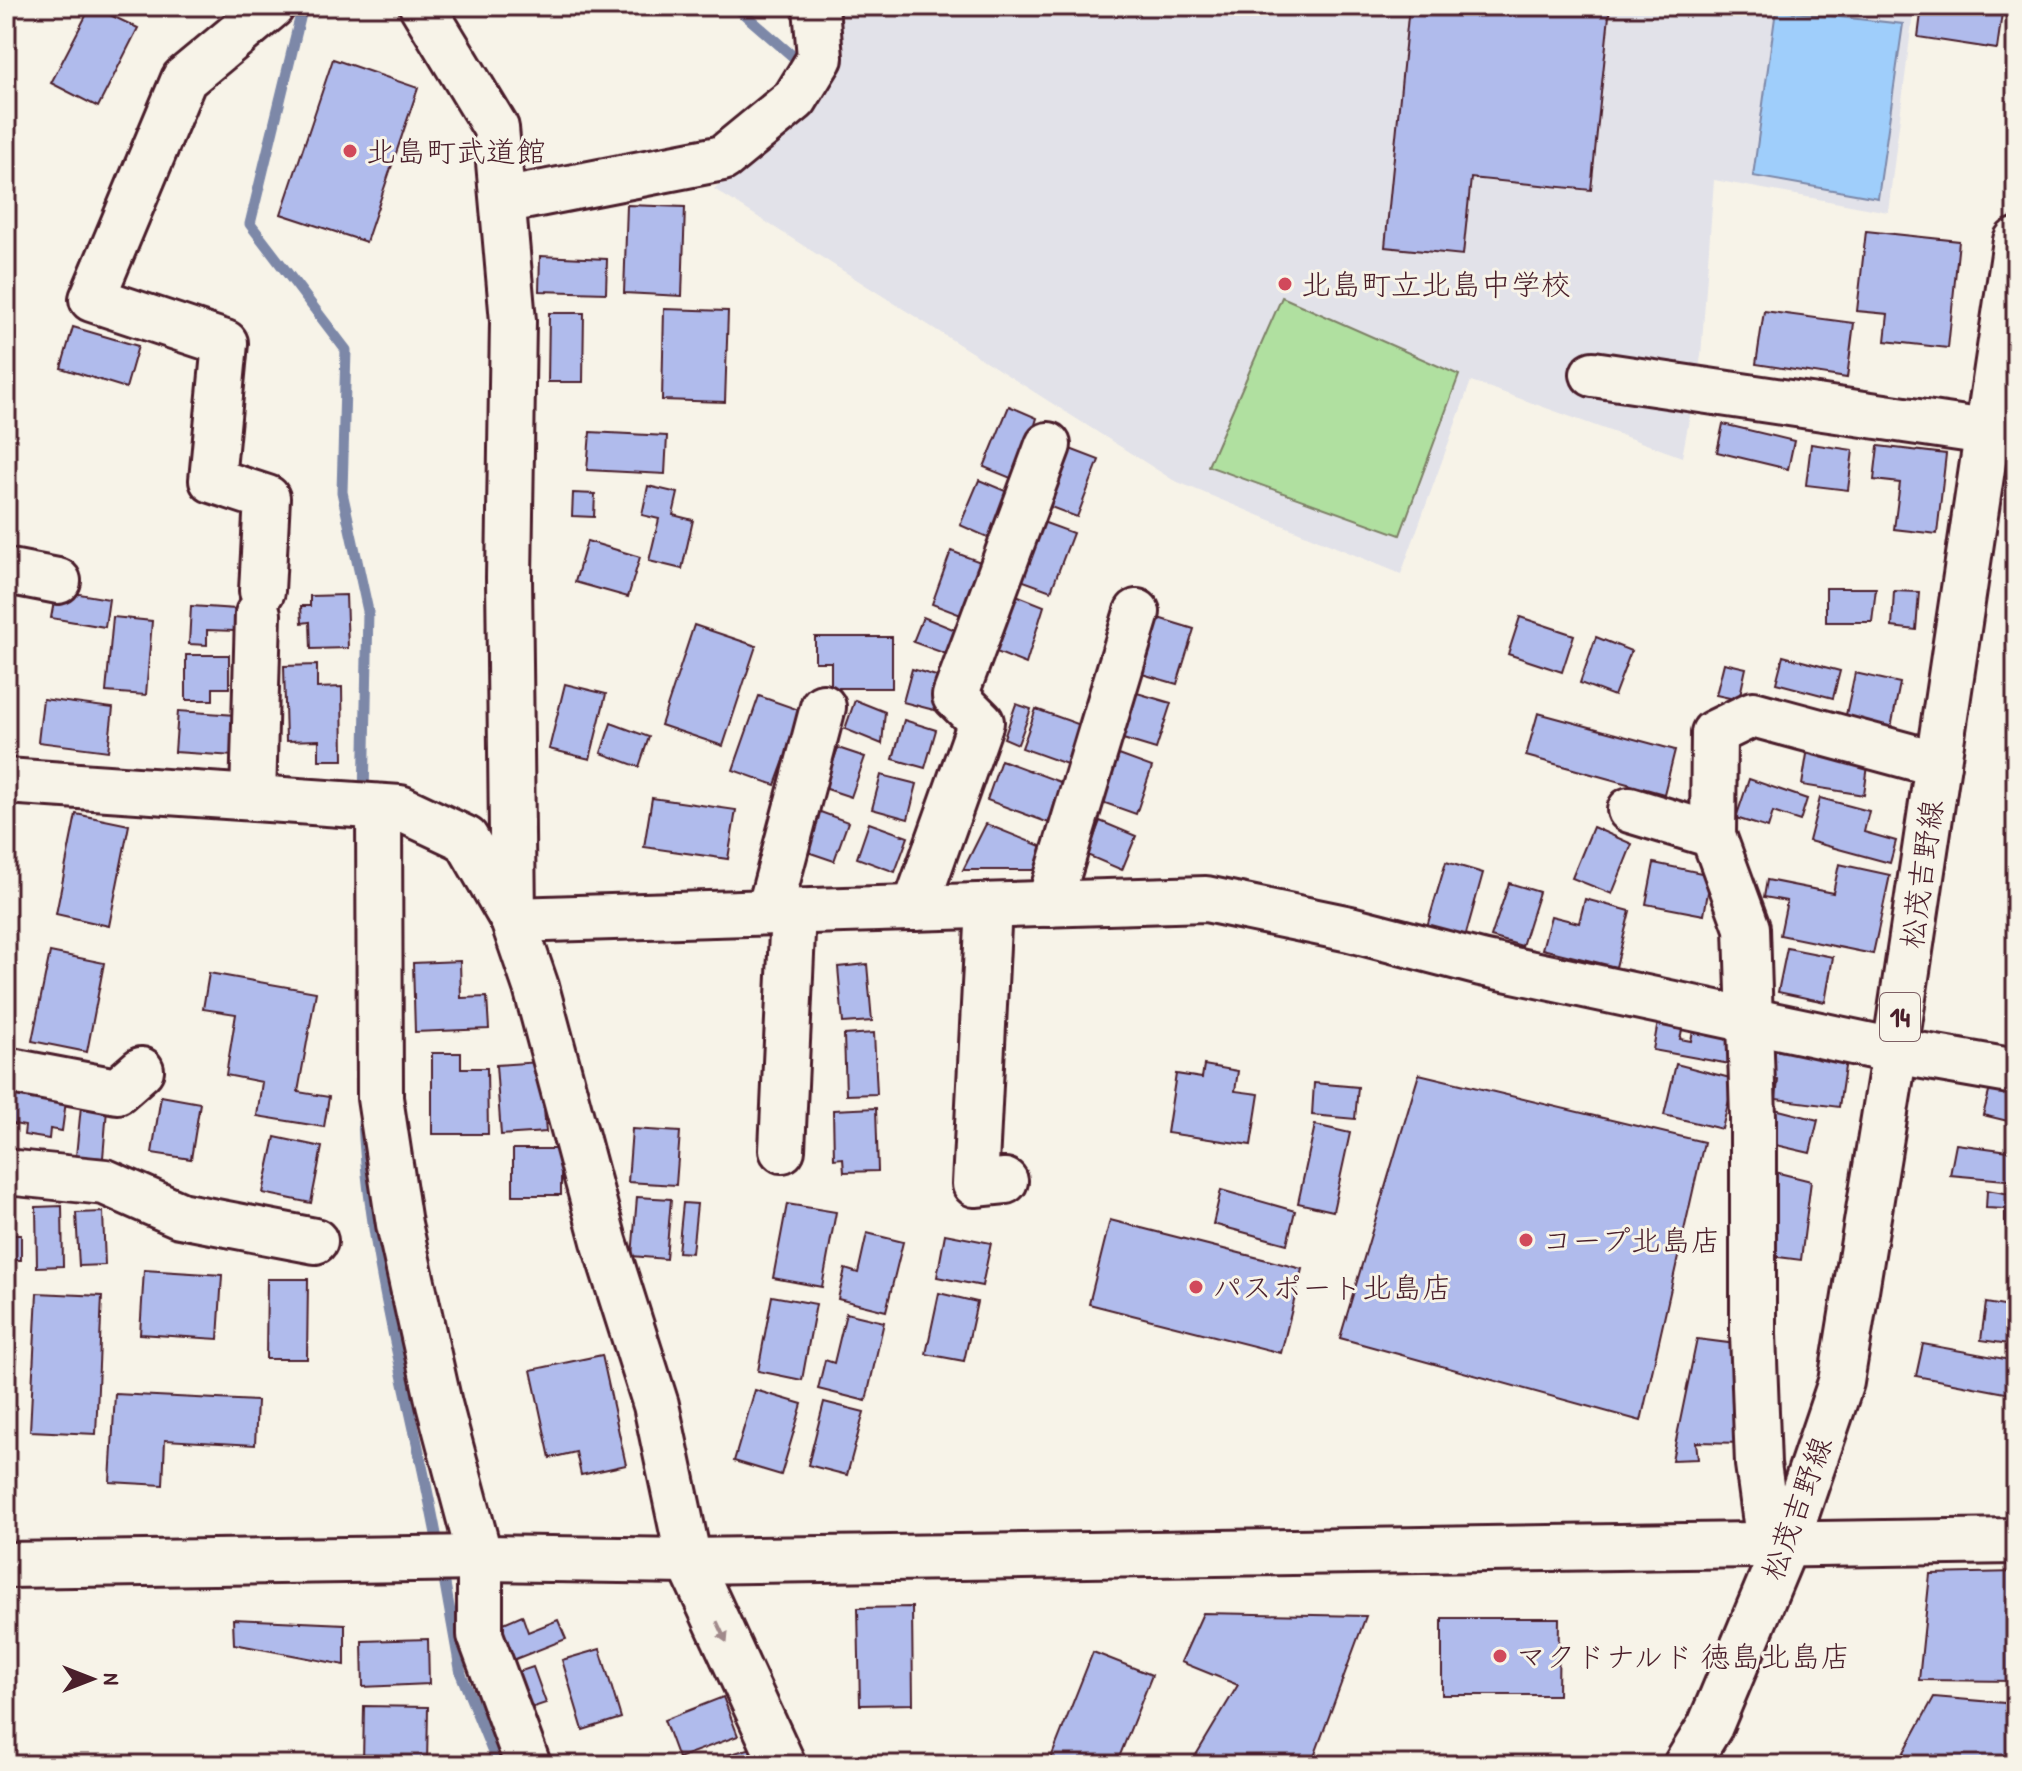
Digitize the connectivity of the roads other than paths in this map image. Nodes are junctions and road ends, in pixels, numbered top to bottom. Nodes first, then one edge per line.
1 (272, 6) edge
2 (422, 6) edge
3 (816, 6) edge
4 (503, 201) junction
5 (2016, 241) edge
6 (1593, 374) dead end
7 (1986, 432) junction
8 (1048, 445) dead end
9 (6, 571) edge
10 (58, 581) dead end
11 (1137, 612) dead end
12 (823, 707) dead end
13 (1938, 764) junction
14 (6, 781) edge
15 (253, 798) junction
16 (379, 807) junction
17 (1630, 810) dead end
18 (1713, 835) junction
19 (1049, 904) junction
20 (989, 906) junction
21 (915, 908) junction
22 (781, 912) junction
23 (513, 920) junction
24 (1748, 1020) junction
25 (1895, 1051) junction
26 (6, 1070) edge
27 (141, 1070) dead end
28 (2016, 1072) edge
29 (782, 1150) dead end
30 (6, 1172) edge
31 (1005, 1181) dead end
32 (315, 1241) dead end
33 (2016, 1541) edge
34 (1778, 1544) junction
35 (453, 1559) junction
36 (689, 1561) junction
37 (6, 1565) edge
38 (528, 1765) edge
39 (783, 1765) edge
40 (1686, 1765) edge

1 - 15 street
2 - 4 street
3 - 4 street
4 - 23 street
5 - 7 street, 松茂吉野線 / 14
6 - 7 street
7 - 13 street, 松茂吉野線 / 14
8 - 21 street
9 - 10 street
11 - 19 street
12 - 22 street
13 - 18 street
13 - 25 street, 松茂吉野線 / 14
14 - 15 street
15 - 16 street
16 - 23 street
16 - 35 street
17 - 18 street
18 - 24 street
19 - 20 street
19 - 24 street
20 - 21 street
20 - 31 street
21 - 22 street
22 - 23 street
22 - 29 street
23 - 36 street
24 - 25 street
24 - 34 street
25 - 28 street
25 - 34 street, 松茂吉野線 / 14
26 - 27 street
30 - 32 street
33 - 34 street
34 - 36 street
34 - 40 street, 松茂吉野線 / 14
35 - 36 street
35 - 37 street
35 - 38 street
36 -> 39 street

